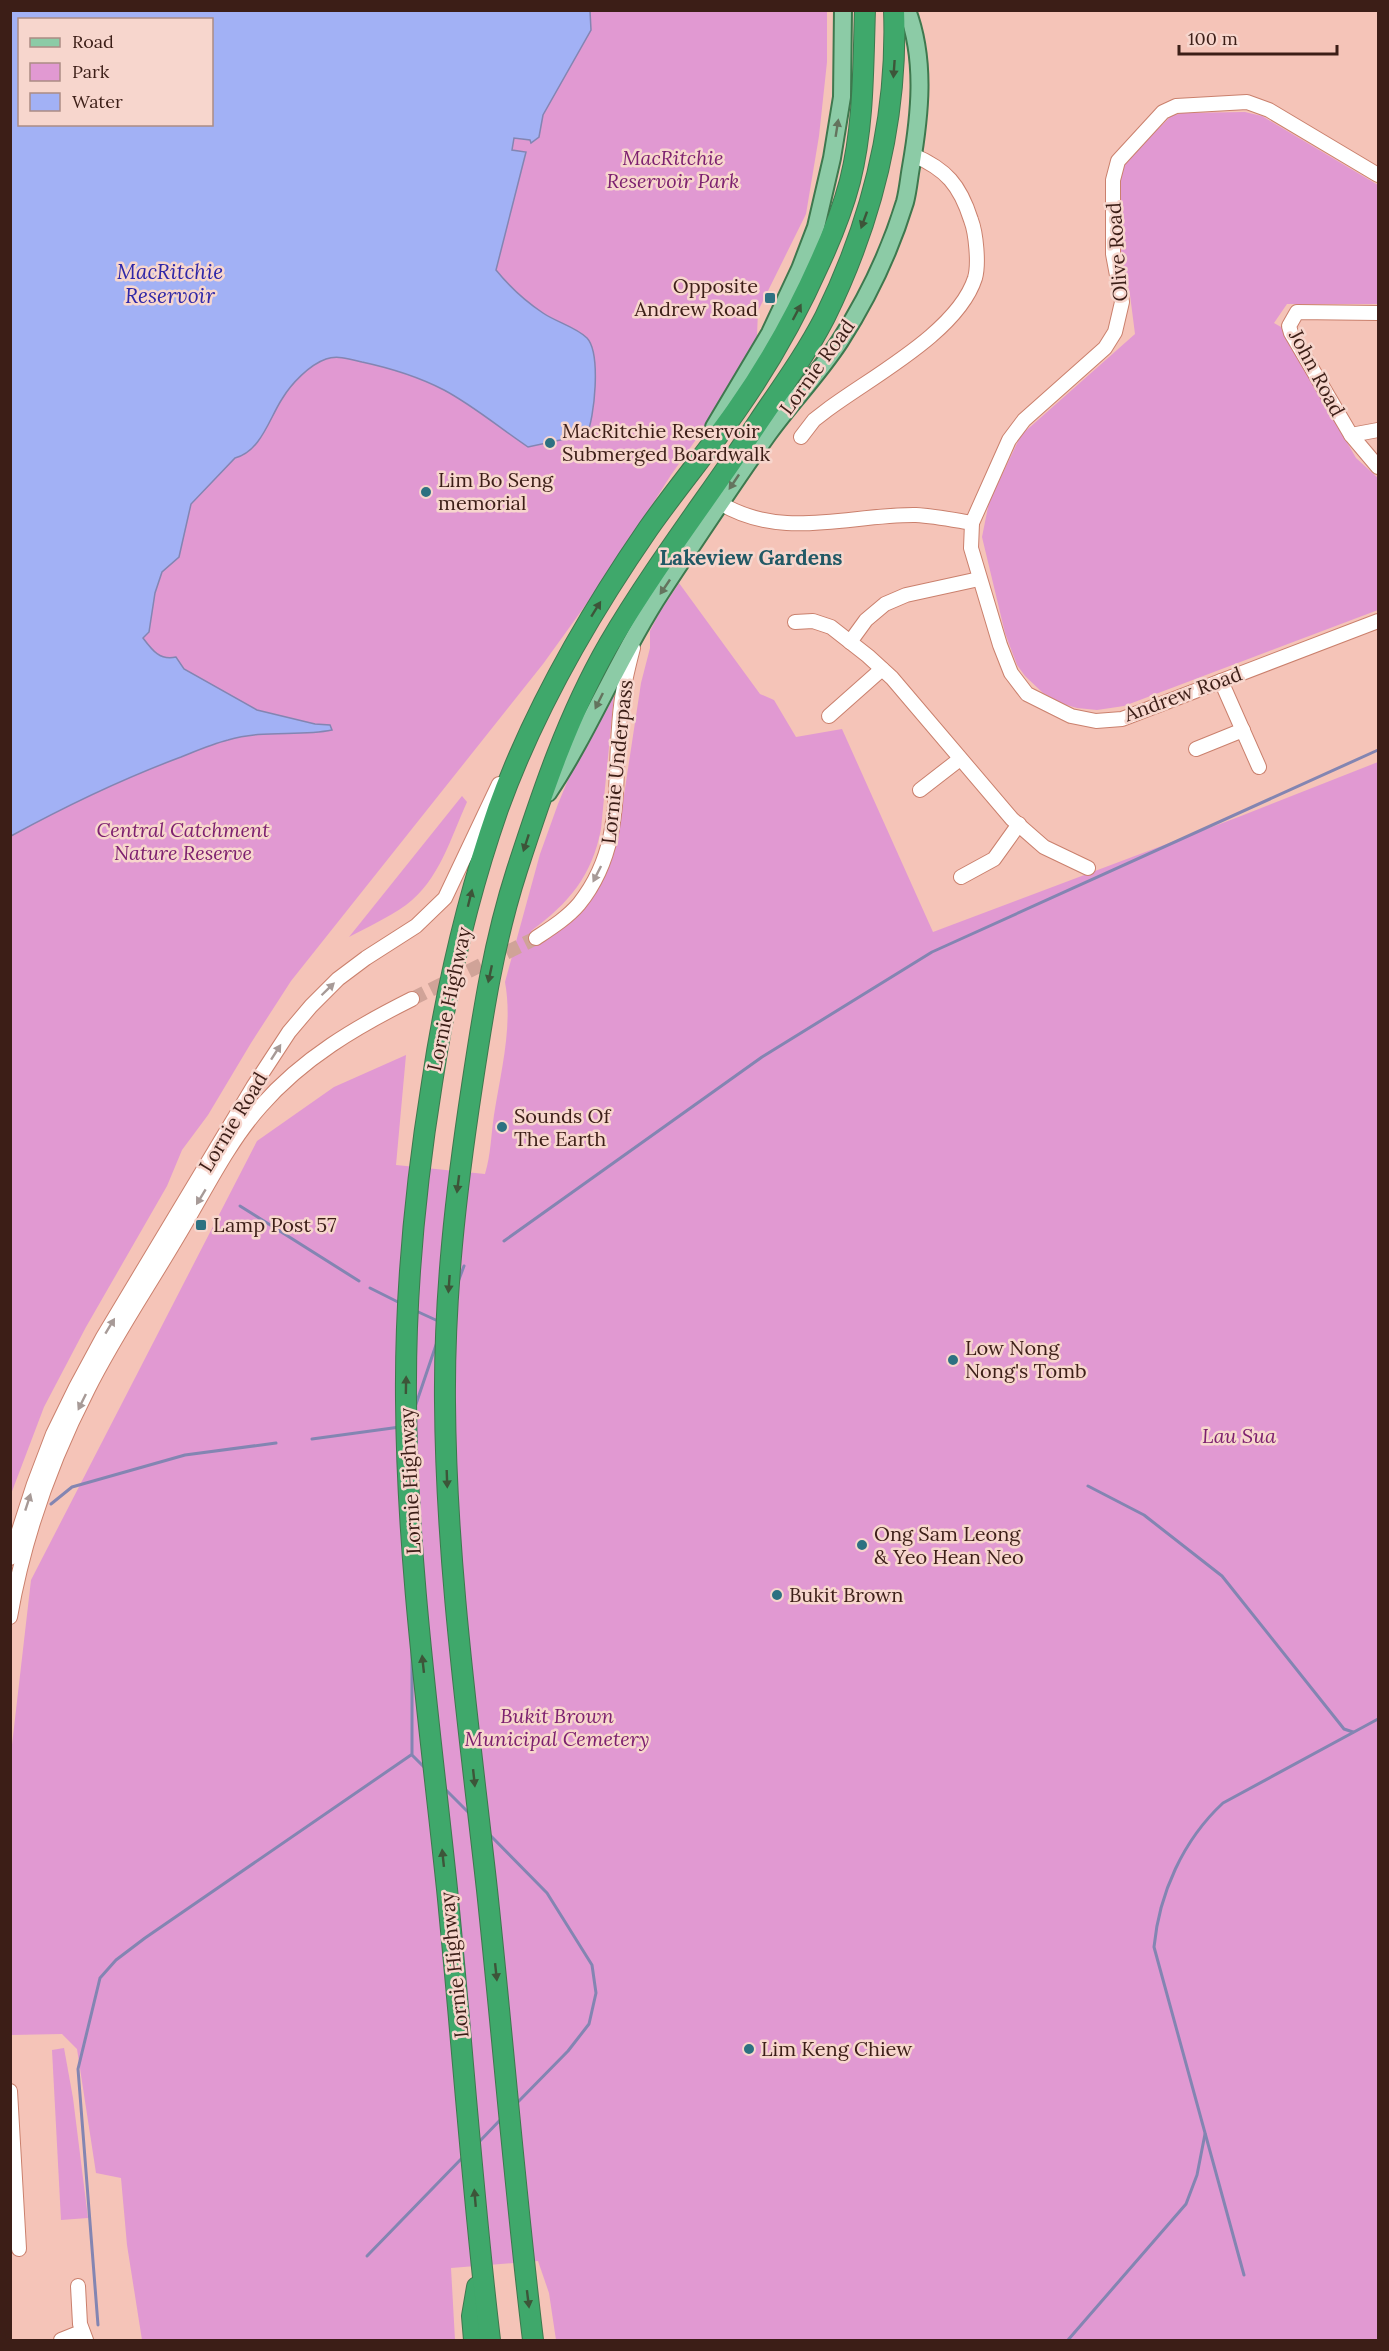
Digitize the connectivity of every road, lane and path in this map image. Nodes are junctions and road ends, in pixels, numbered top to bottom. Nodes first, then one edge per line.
1 (843, 10) edge
2 (865, 10) edge
3 (894, 10) edge
4 (906, 10) edge
5 (913, 155) junction
6 (1378, 175) edge
7 (1378, 313) edge
8 (1378, 430) edge
9 (1351, 435) junction
10 (801, 437) dead end
11 (1378, 467) edge
12 (720, 503) junction
13 (972, 523) junction
14 (649, 528) junction
15 (979, 579) junction
16 (1378, 621) edge
17 (795, 622) dead end
18 (637, 631) junction
19 (850, 642) junction
20 (882, 669) junction
21 (592, 676) joint
22 (1221, 681) junction
23 (830, 716) dead end
24 (1243, 730) junction
25 (526, 738) junction
26 (1196, 749) dead end
27 (960, 759) junction
28 (1259, 767) dead end
29 (920, 790) dead end
30 (537, 809) junction
31 (1019, 824) junction
32 (1088, 868) dead end
33 (961, 877) dead end
34 (536, 938) tunnel mouth
35 (412, 999) tunnel mouth
36 (10, 1558) edge
37 (10, 1617) edge
38 (10, 2091) edge
39 (13, 2169) edge
40 (19, 2249) dead end
41 (481, 2260) junction
42 (78, 2286) dead end
43 (84, 2336) edge
44 (61, 2340) edge
45 (474, 2340) edge
46 (490, 2340) edge
47 (533, 2340) edge

14 -> 1 main road
14 -> 2 highway
3 -> 21 highway, Lornie Road
4 - 5 main road, Lornie Road
5 - 10 street, Lornie Road
5 -> 12 main road, Lornie Road
6 - 13 street, Olive Road
7 - 9 street, John Road
8 - 9 street, John Road
9 - 11 street, John Road
12 - 13 street
12 -> 18 main road, Lornie Road
13 - 15 street, Andrew Road
25 -> 14 highway, Lornie Highway
15 - 19 street
15 - 22 street, Andrew Road
16 - 22 street, Andrew Road
17 - 19 street
18 -> 30 main road, Lornie Road
18 -> 34 street, Lornie Underpass
19 - 20 street
20 - 23 street
20 - 27 street
21 - 30 highway, Lornie Highway
22 - 24 street
24 - 26 street
24 - 28 street
36 -> 25 street, Lornie Road
41 -> 25 highway, Lornie Highway
27 - 29 street
27 - 31 street
30 -> 47 highway, Lornie Highway
31 - 32 street
31 - 33 street
35 -> 37 street, Lornie Road
38 - 39 street
39 - 40 street
41 - 45 highway
41 - 46 highway, Lornie Highway
42 - 43 street
43 - 44 street

